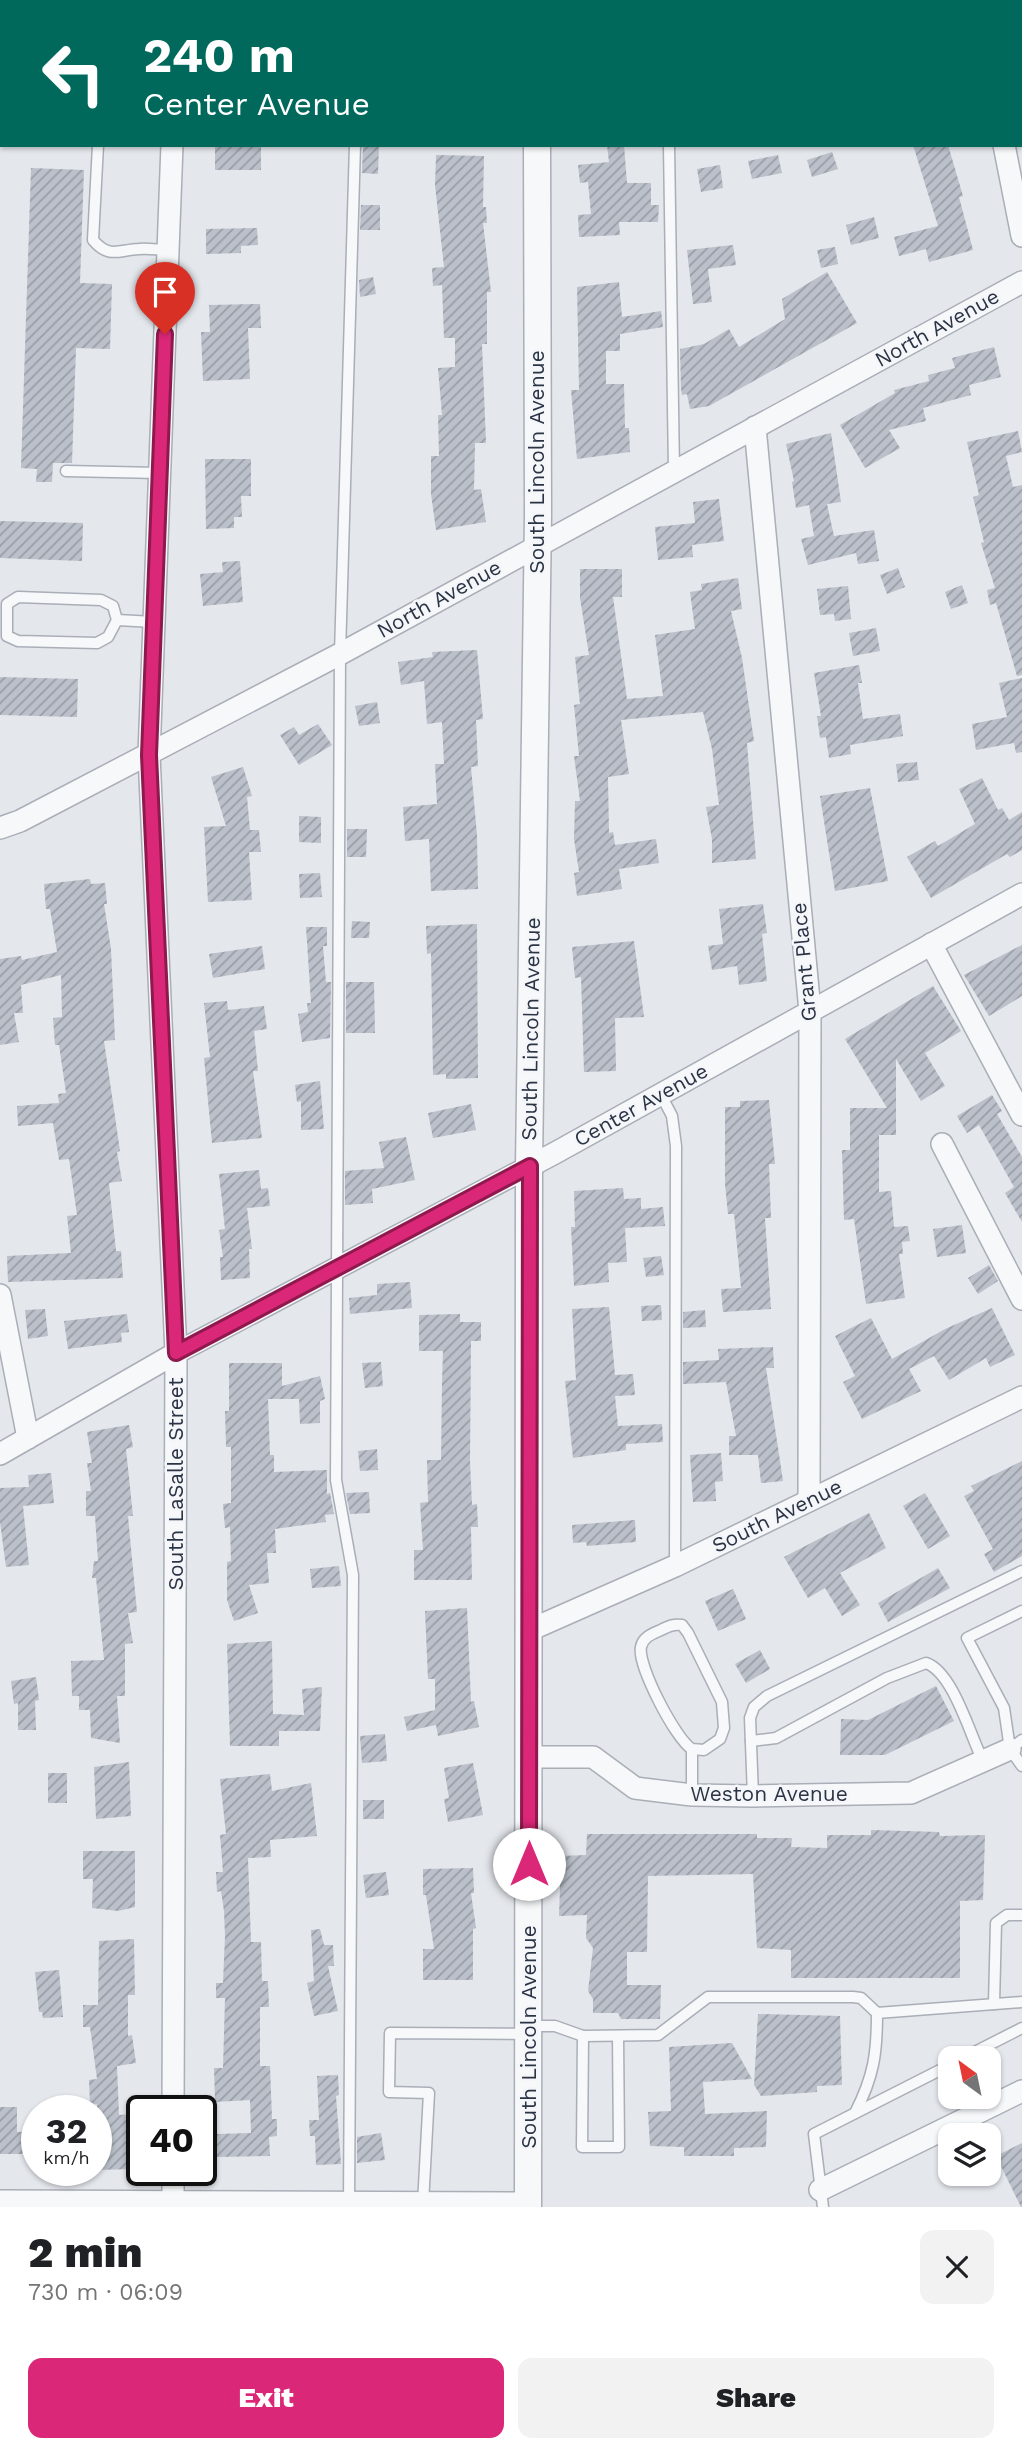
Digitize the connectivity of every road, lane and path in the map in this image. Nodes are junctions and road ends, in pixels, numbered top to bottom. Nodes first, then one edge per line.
1 (98, 147) edge
2 (172, 147) edge
3 (355, 147) edge
4 (537, 147) edge
5 (670, 147) edge
6 (1004, 147) edge
7 (1022, 236) edge
8 (168, 250) junction
9 (1022, 282) edge
10 (755, 427) junction
11 (66, 471) dead end
12 (674, 471) junction
13 (159, 473) junction
14 (537, 546) junction
15 (117, 620) junction
16 (154, 622) junction
17 (340, 654) junction
18 (149, 755) junction
19 (0, 828) edge
20 (1022, 894) edge
21 (931, 944) junction
22 (810, 1011) junction
23 (661, 1095) junction
24 (1022, 1115) edge
25 (942, 1144) dead end
26 (530, 1166) junction
27 (338, 1269) junction
28 (0, 1295) edge
29 (1022, 1299) edge
30 (176, 1353) junction
31 (1022, 1397) edge
32 (27, 1438) junction
33 (0, 1454) edge
34 (809, 1500) junction
35 (675, 1566) junction
36 (1022, 1571) edge
37 (1022, 1611) edge
38 (530, 1630) junction
39 (751, 1741) junction
40 (692, 1749) junction
41 (1018, 1751) edge
42 (529, 1757) junction
43 (983, 1761) junction
44 (692, 1795) junction
45 (753, 1797) junction
46 (1022, 1915) edge
47 (1022, 2002) edge
48 (994, 2004) junction
49 (877, 2013) junction
50 (1022, 2028) edge
51 (529, 2030) junction
52 (583, 2036) junction
53 (618, 2036) junction
54 (987, 2046) edge
55 (938, 2070) edge
56 (1022, 2091) edge
57 (173, 2095) edge
58 (855, 2113) junction
59 (173, 2186) edge
60 (821, 2198) edge
61 (0, 2201) edge
62 (423, 2204) junction
63 (173, 2205) edge
64 (349, 2205) edge
65 (528, 2205) edge

1 - 8 lane
2 - 8 street, South LaSalle Street
3 - 17 lane
4 - 14 street, South Lincoln Avenue
5 - 12 lane
6 - 7 street
8 - 13 street, South LaSalle Street
9 - 10 street, North Avenue
10 - 12 street, North Avenue
10 - 22 street, Grant Place
11 - 13 lane
12 - 14 street, North Avenue
13 - 16 street, South LaSalle Street
14 - 17 street, North Avenue
14 - 26 street, South Lincoln Avenue
15 - 15 lane
15 - 16 lane
16 - 18 street, South LaSalle Street
17 - 18 street, North Avenue
17 - 27 lane
18 - 19 street, North Avenue
18 - 30 street, South LaSalle Street
20 - 21 street, Center Avenue
21 - 22 street, Center Avenue
21 - 24 street
22 - 23 street, Center Avenue
22 - 34 street, Grant Place
23 - 26 street, Center Avenue
23 - 35 lane
25 - 29 street
26 - 27 street, Center Avenue
26 - 38 street, South Lincoln Avenue
27 - 30 street, Center Avenue
27 - 64 lane
28 - 32 street
30 - 32 street, Center Avenue
30 - 57 street, South LaSalle Street
31 - 34 street, South Avenue
32 - 33 street, Center Avenue
34 - 35 street, South Avenue
35 - 38 street, South Avenue
36 - 39 lane
37 - 41 lane
38 - 42 street, South Lincoln Avenue
39 - 43 lane
39 - 45 lane
40 - 40 lane
40 - 44 lane
41 - 43 street, Weston Avenue
42 - 44 street, Weston Avenue
42 - 51 street, South Lincoln Avenue
43 - 45 street, Weston Avenue
44 - 45 street, Weston Avenue
46 - 48 lane
47 - 48 lane
48 - 49 lane
49 - 53 lane
49 - 58 lane
50 - 54 lane
51 - 52 lane
51 - 62 lane
51 - 65 street, South Lincoln Avenue
52 - 53 lane
52 - 53 lane
55 - 58 lane
56 - 60 street
58 - 60 lane
59 - 63 street
61 - 63 street
62 - 64 street
62 - 65 street
63 - 64 street

